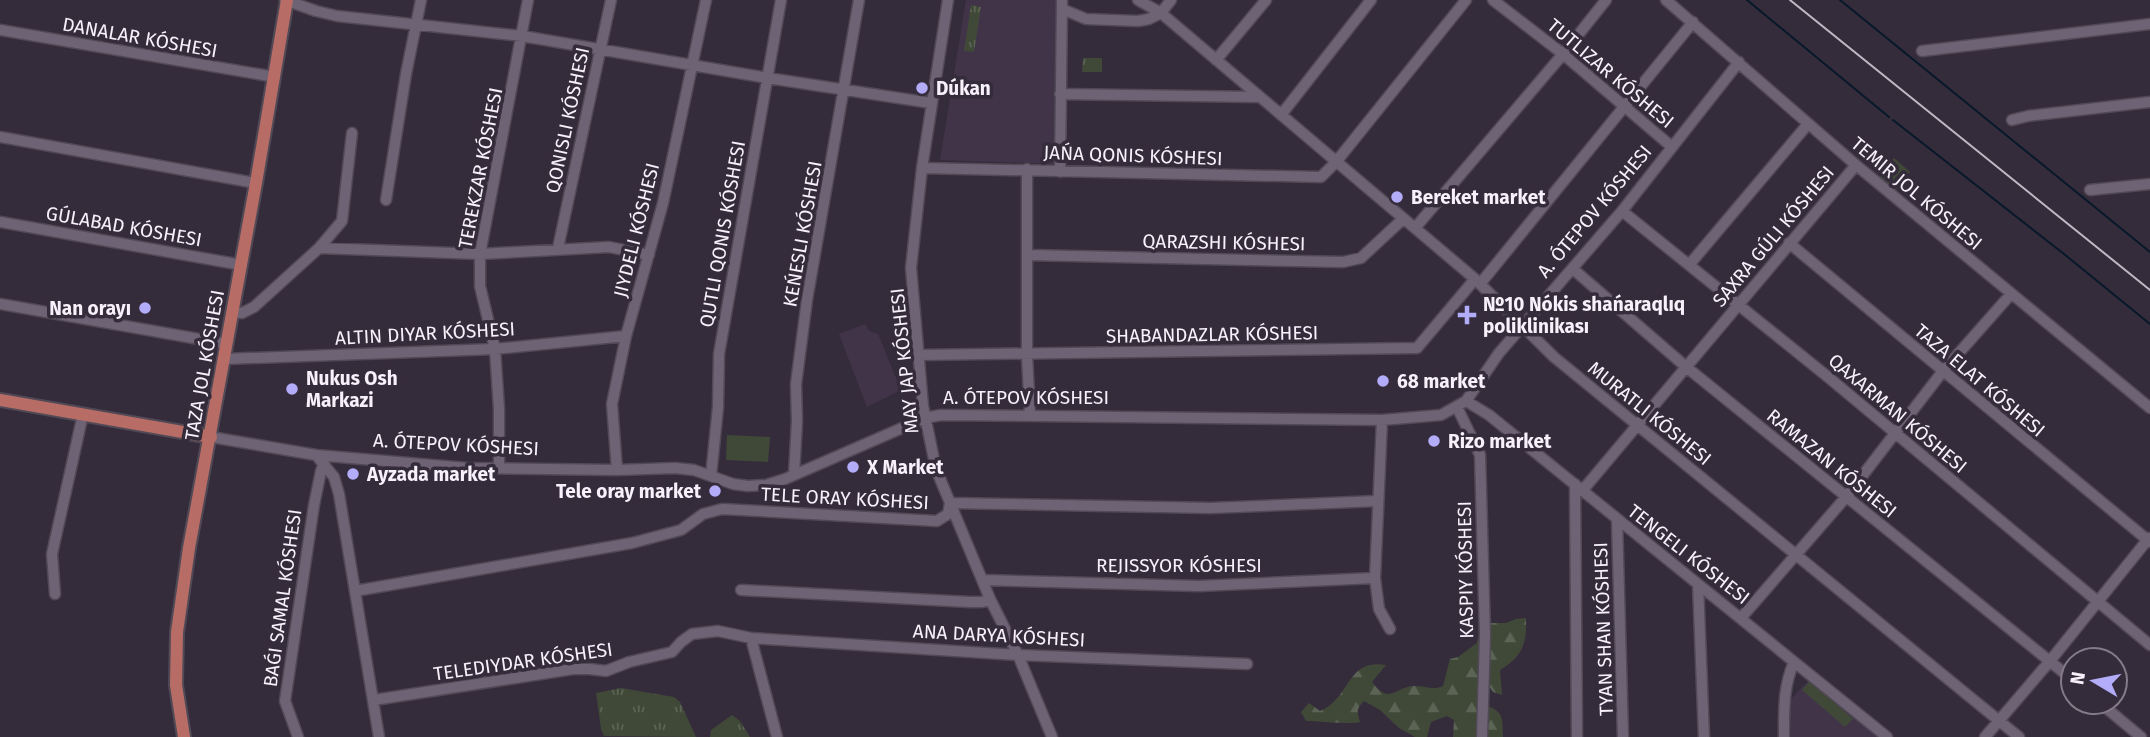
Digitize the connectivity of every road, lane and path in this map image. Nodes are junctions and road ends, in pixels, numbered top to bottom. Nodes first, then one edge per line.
1 (287, 0) edge
2 (421, 0) edge
3 (528, 0) edge
4 (611, 0) edge
5 (706, 0) edge
6 (781, 0) edge
7 (859, 0) edge
8 (948, 0) edge
9 (1139, 0) edge
10 (1171, 0) edge
11 (1266, 0) edge
12 (1371, 0) edge
13 (1466, 0) edge
14 (1493, 0) edge
15 (1605, 0) edge
16 (1666, 0) edge
17 (1062, 4) edge
18 (1161, 13) junction
19 (1693, 22) junction
20 (416, 23) junction
21 (2150, 24) edge
22 (0, 30) edge
23 (522, 36) junction
24 (600, 49) junction
25 (1922, 51) dead end
26 (1563, 54) junction
27 (1216, 60) junction
28 (1739, 62) junction
29 (692, 64) junction
30 (275, 78) junction
31 (768, 78) junction
32 (845, 91) junction
33 (1060, 94) junction
34 (1258, 97) junction
35 (2150, 102) edge
36 (931, 103) junction
37 (1626, 106) junction
38 (1281, 115) junction
39 (2012, 120) dead end
40 (1808, 124) junction
41 (352, 133) dead end
42 (0, 137) edge
43 (1672, 147) junction
44 (1336, 162) junction
45 (1856, 165) junction
46 (922, 168) junction
47 (1027, 169) junction
48 (1060, 172) junction
49 (256, 183) junction
50 (2150, 184) edge
51 (2090, 190) dead end
52 (386, 200) dead end
53 (1622, 211) junction
54 (1404, 219) junction
55 (0, 222) edge
56 (1415, 228) junction
57 (1789, 243) junction
58 (319, 248) junction
59 (558, 248) junction
60 (480, 254) junction
61 (649, 254) junction
62 (1028, 255) junction
63 (242, 265) junction
64 (1689, 265) junction
65 (1573, 270) junction
66 (1477, 281) junction
67 (2011, 294) junction
68 (0, 304) edge
69 (1737, 306) junction
70 (233, 312) junction
71 (1522, 326) junction
72 (626, 336) junction
73 (228, 344) junction
74 (495, 348) junction
75 (919, 355) junction
76 (1027, 355) junction
77 (225, 359) junction
78 (1685, 366) junction
79 (1943, 371) junction
80 (0, 400) edge
81 (1466, 401) junction
82 (1457, 407) junction
83 (2150, 408) edge
84 (83, 414) junction
85 (1030, 415) junction
86 (925, 418) junction
87 (1382, 421) junction
88 (1637, 425) junction
89 (1895, 433) junction
90 (211, 437) junction
91 (316, 456) junction
92 (324, 463) junction
93 (499, 468) junction
94 (617, 470) junction
95 (794, 475) junction
96 (711, 476) junction
97 (1579, 488) junction
98 (1846, 497) junction
99 (1377, 500) junction
100 (950, 503) junction
101 (1618, 520) junction
102 (2149, 540) edge
103 (1796, 556) junction
104 (1375, 578) junction
105 (983, 580) junction
106 (1698, 584) junction
107 (741, 590) dead end
108 (355, 591) junction
109 (55, 594) dead end
110 (990, 598) junction
111 (2097, 602) junction
112 (1741, 618) junction
113 (1391, 629) dead end
114 (751, 638) junction
115 (2150, 645) edge
116 (1018, 655) junction
117 (2050, 661) junction
118 (1794, 662) junction
119 (1247, 664) dead end
120 (2059, 668) edge
121 (374, 700) junction
122 (2116, 716) edge
123 (1999, 720) junction
124 (184, 737) edge
125 (298, 737) edge
126 (379, 737) edge
127 (777, 737) edge
128 (1052, 737) edge
129 (1482, 737) edge
130 (1577, 737) edge
131 (1623, 737) edge
132 (1704, 737) edge
133 (1784, 737) edge
134 (1887, 737) edge
135 (1985, 737) edge
136 (2019, 737) edge
137 (2141, 737) edge

1 - 20 street
1 - 30 main road, TAZA JOL KÓSHESI
2 - 20 street
3 - 23 street, TEREKZAR KÓSHESI
4 - 24 street
5 - 29 street, JIYDELI KÓSHESI
6 - 31 street
7 - 32 street, KEŃESLI KÓSHESI
8 - 36 street, MAY JAP KÓSHESI
9 - 18 street
10 - 18 street
11 - 27 street
12 - 38 street
13 - 44 street
14 - 26 street
15 - 26 street
16 - 19 street, TEMIR JOL KÓSHESI
17 - 18 street
17 - 33 street
18 - 27 street
19 - 28 street, TEMIR JOL KÓSHESI
19 - 37 street, SHABANDAZLAR KÓSHESI
20 - 23 street
20 - 52 street
21 - 25 street
22 - 30 street, DANALAR KÓSHESI
23 - 24 street
23 - 60 street, TEREKZAR KÓSHESI
24 - 29 street
24 - 59 street
26 - 37 street
26 - 56 street
27 - 34 street
28 - 40 street, TEMIR JOL KÓSHESI
28 - 43 street, A. ÓTEPOV KÓSHESI
29 - 31 street
29 - 61 street, JIYDELI KÓSHESI
30 - 49 main road, TAZA JOL KÓSHESI
31 - 32 street
31 - 96 street
32 - 36 street
32 - 95 street, KEŃESLI KÓSHESI
33 - 34 street
33 - 48 street
34 - 38 street
35 - 39 street
36 - 46 street, MAY JAP KÓSHESI
37 - 43 street
37 - 66 street, SHABANDAZLAR KÓSHESI
38 - 44 street
40 - 45 street, TEMIR JOL KÓSHESI
40 - 64 street
41 - 58 street
42 - 49 street
43 - 53 street, A. ÓTEPOV KÓSHESI
44 - 48 street
44 - 54 street
45 - 57 street, SAXRA GÚLI KÓSHESI
45 - 67 street, TEMIR JOL KÓSHESI
46 - 47 street
46 - 75 street, MAY JAP KÓSHESI
47 - 48 street
47 - 62 street
49 - 63 main road, TAZA JOL KÓSHESI
50 - 51 street
53 - 64 street, QAXARMAN KÓSHESI
53 - 65 street, A. ÓTEPOV KÓSHESI
54 - 56 street
54 - 62 street
55 - 63 street, GÚLABAD KÓSHESI
56 - 66 street
57 - 69 street, SAXRA GÚLI KÓSHESI
57 - 79 street, TAZA ELAT KÓSHESI
58 - 60 street
58 - 70 street
59 - 60 street
59 - 61 street
60 - 74 street, TEREKZAR KÓSHESI
61 - 72 street, JIYDELI KÓSHESI
62 - 76 street
63 - 70 main road, TAZA JOL KÓSHESI
64 - 69 street, QAXARMAN KÓSHESI
65 - 71 street, A. ÓTEPOV KÓSHESI
65 - 78 street, RAMAZAN KÓSHESI
66 - 71 street
66 - 76 street, SHABANDAZLAR KÓSHESI
67 - 79 street
67 - 83 street, TEMIR JOL KÓSHESI
68 - 73 street
69 - 78 street, SAXRA GÚLI KÓSHESI
69 - 89 street, QAXARMAN KÓSHESI
70 - 73 main road, TAZA JOL KÓSHESI
71 - 81 street, A. ÓTEPOV KÓSHESI
71 - 88 street
72 - 74 street
72 - 94 street, JIYDELI KÓSHESI
73 - 77 main road, TAZA JOL KÓSHESI
74 - 77 street
74 - 93 street, TEREKZAR KÓSHESI
75 - 76 street, SHABANDAZLAR KÓSHESI
75 - 86 street, MAY JAP KÓSHESI
76 - 85 street
77 - 90 main road, TAZA JOL KÓSHESI
78 - 88 street, SAXRA GÚLI KÓSHESI
78 - 98 street, RAMAZAN KÓSHESI
79 - 89 street
79 - 102 street, TAZA ELAT KÓSHESI
80 - 84 main road, A. ÓTEPOV KÓSHESI
81 - 82 street, A. ÓTEPOV KÓSHESI
81 - 97 street, TENGELI KÓSHESI
82 - 87 street, A. ÓTEPOV KÓSHESI
82 - 129 street, KASPIY KÓSHESI
84 - 90 main road, A. ÓTEPOV KÓSHESI
84 - 109 street
85 - 86 street, A. ÓTEPOV KÓSHESI
85 - 87 street, A. ÓTEPOV KÓSHESI
86 - 95 street, A. ÓTEPOV KÓSHESI
86 - 100 street, MAY JAP KÓSHESI
87 - 99 street
88 - 97 street, SAXRA GÚLI KÓSHESI
88 - 103 street
89 - 98 street
89 - 111 street, QAXARMAN KÓSHESI
90 - 91 street, A. ÓTEPOV KÓSHESI
90 - 124 main road, TAZA JOL KÓSHESI
91 - 92 street
91 - 93 street, A. ÓTEPOV KÓSHESI
92 - 108 street
92 - 125 street
93 - 94 street, A. ÓTEPOV KÓSHESI
94 - 96 street, A. ÓTEPOV KÓSHESI
95 - 96 street, A. ÓTEPOV KÓSHESI
97 - 101 street, TENGELI KÓSHESI
97 - 130 street
98 - 103 street
98 - 117 street, RAMAZAN KÓSHESI
99 - 100 street, TELE ORAY KÓSHESI
99 - 104 street
100 - 105 street, MAY JAP KÓSHESI
100 - 108 street, TELE ORAY KÓSHESI
101 - 106 street, TENGELI KÓSHESI
101 - 131 street, TYAN SHAN KÓSHESI
102 - 111 street
103 - 112 street
103 - 123 street
104 - 105 street, REJISSYOR KÓSHESI
104 - 113 street
105 - 110 street, MAY JAP KÓSHESI
106 - 112 street, TENGELI KÓSHESI
106 - 132 street
107 - 110 street
108 - 121 street
110 - 116 street, MAY JAP KÓSHESI
111 - 115 street, QAXARMAN KÓSHESI
111 - 117 street
112 - 118 street, TENGELI KÓSHESI
114 - 116 street, ANA DARYA KÓSHESI
114 - 121 street, TELEDIYDAR KÓSHESI
114 - 127 street
116 - 119 street, ANA DARYA KÓSHESI
116 - 128 street, MAY JAP KÓSHESI
117 - 120 street, RAMAZAN KÓSHESI
117 - 123 street
118 - 133 street
118 - 134 street, TENGELI KÓSHESI
121 - 126 street
122 - 137 street
123 - 135 street
123 - 136 street

